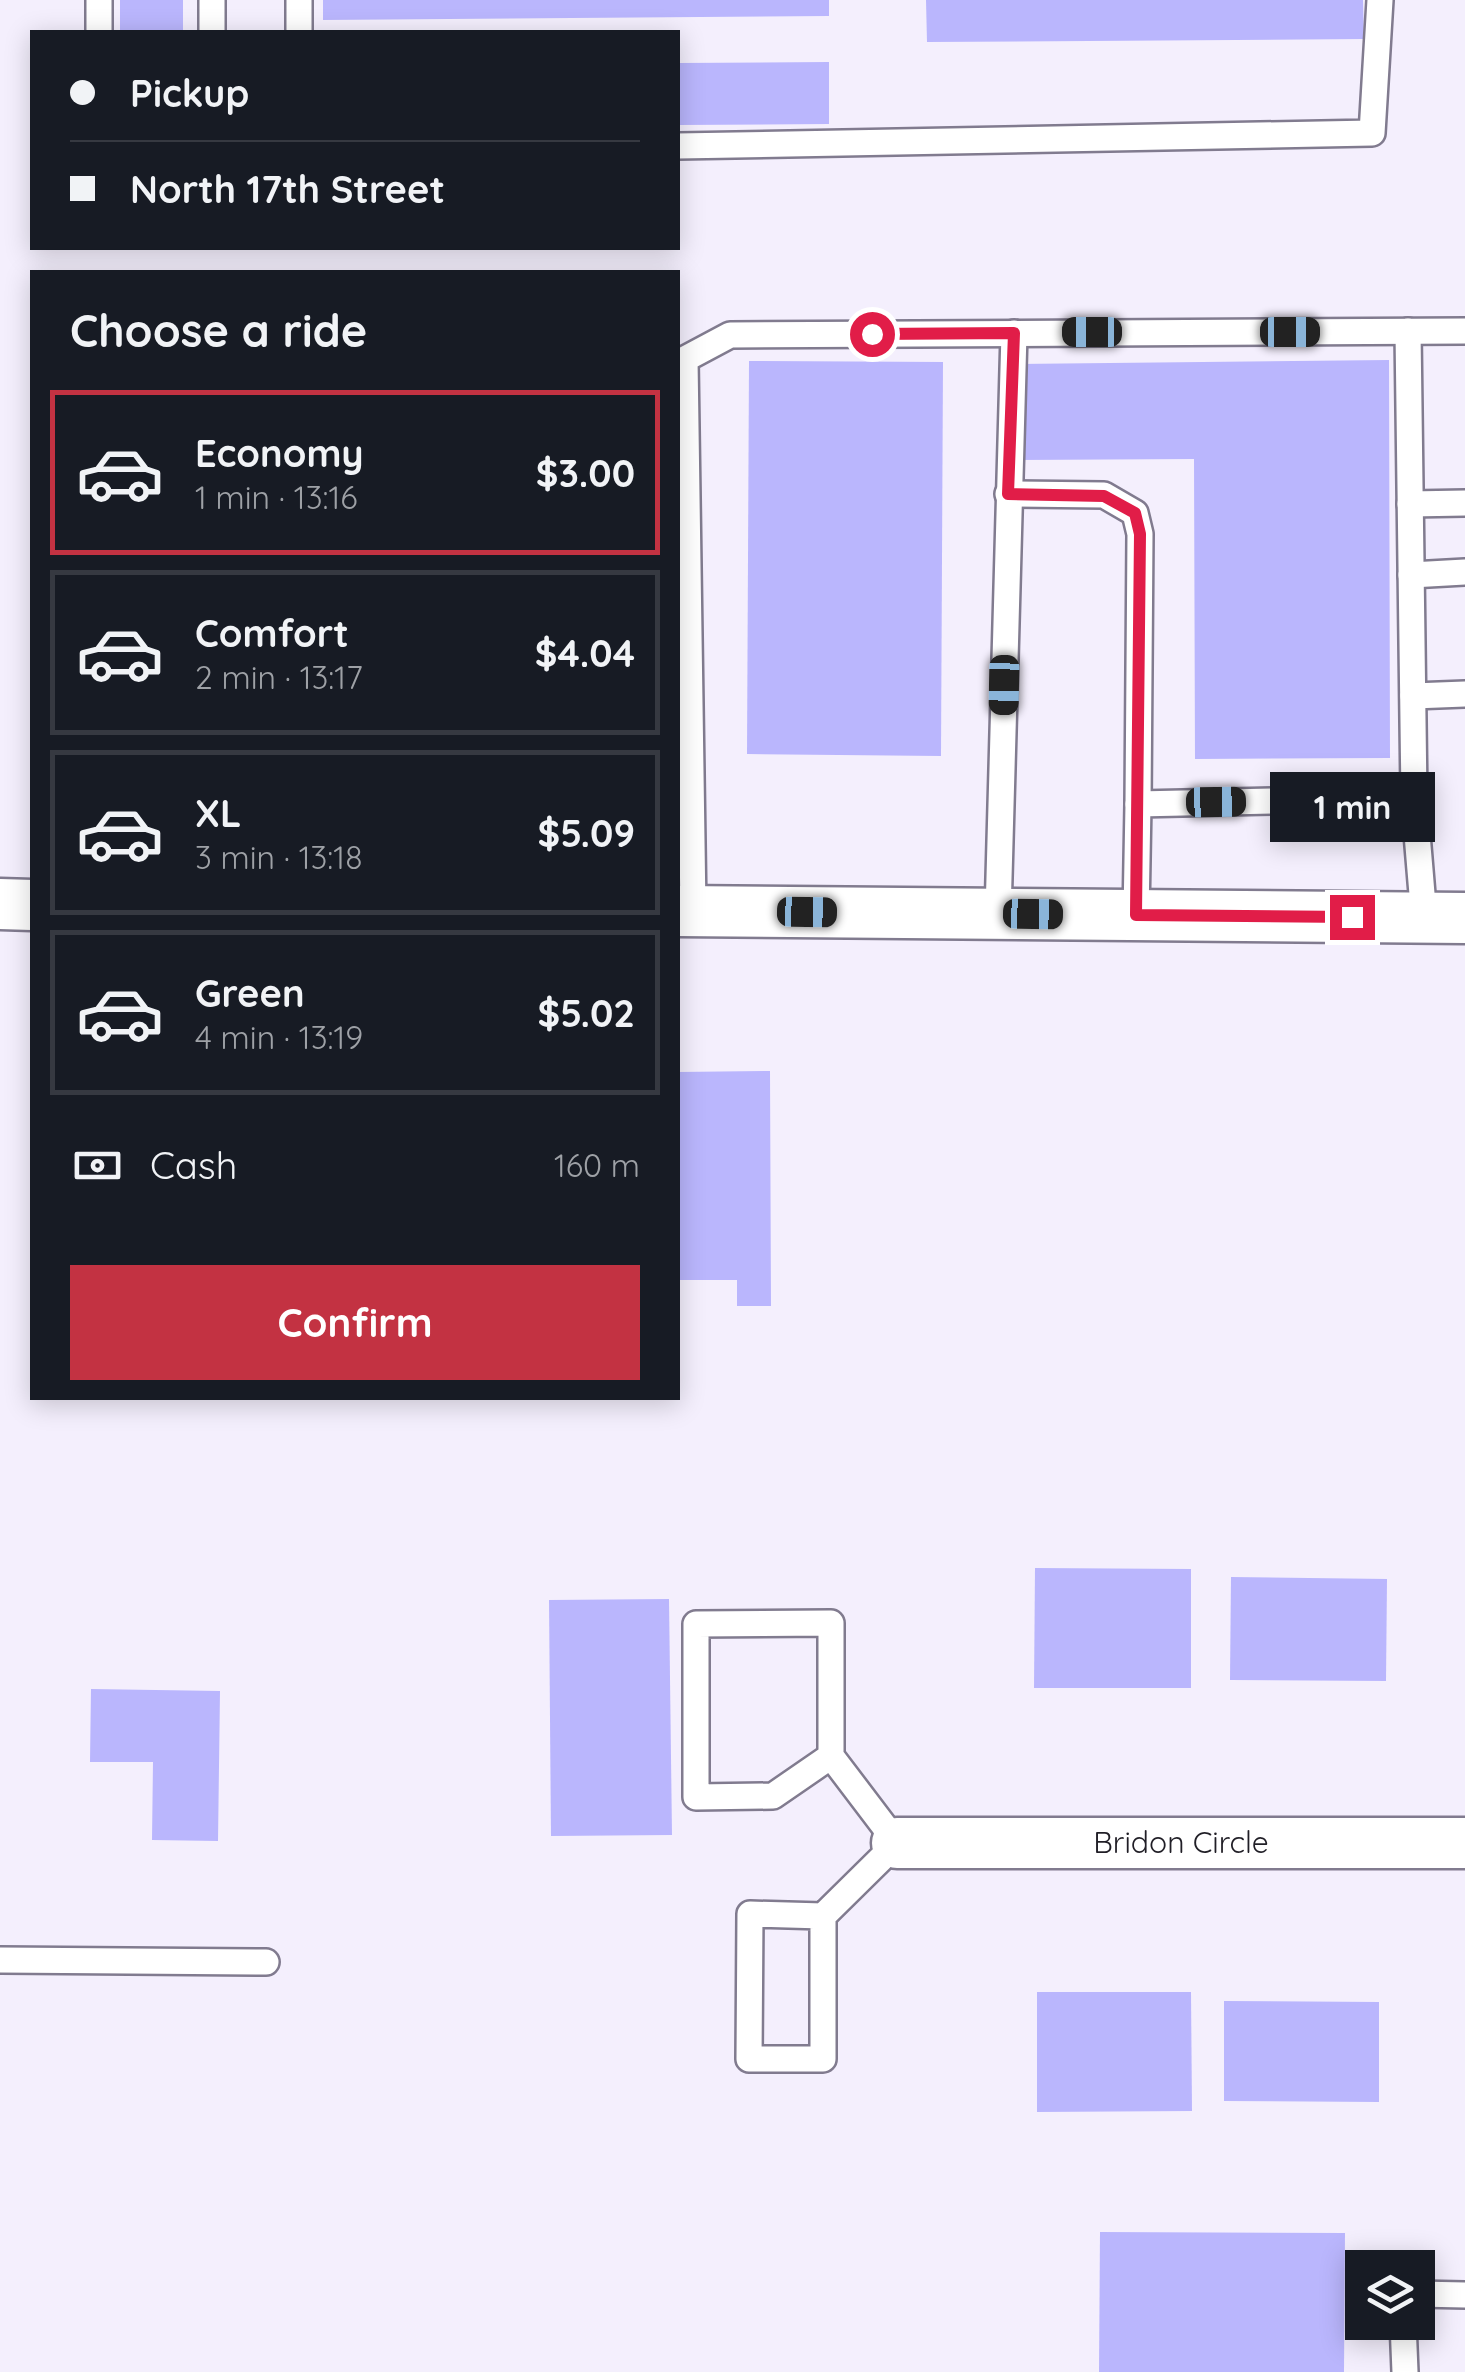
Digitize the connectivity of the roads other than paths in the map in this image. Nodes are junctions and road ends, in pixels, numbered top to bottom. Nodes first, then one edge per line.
1 (99, 0) edge
2 (212, 0) edge
3 (299, 0) edge
4 (1380, 0) edge
5 (99, 30) edge
6 (212, 30) edge
7 (299, 30) edge
8 (680, 146) edge
9 (1408, 331) junction
10 (1465, 331) edge
11 (1014, 333) junction
12 (1008, 494) junction
13 (1465, 503) edge
14 (1410, 504) junction
15 (1465, 572) edge
16 (1411, 575) junction
17 (1465, 694) edge
18 (1412, 696) junction
19 (1414, 798) junction
20 (1138, 804) junction
21 (0, 904) edge
22 (30, 905) edge
23 (685, 911) edge
24 (998, 914) junction
25 (1136, 915) junction
26 (1444, 918) edge
27 (831, 1756) junction
28 (897, 1843) junction
29 (1465, 1843) edge
30 (823, 1916) junction
31 (0, 1960) edge
32 (266, 1962) dead end
33 (1435, 2294) edge
34 (1465, 2294) edge
35 (1403, 2340) edge
36 (1404, 2372) edge

1 - 5 lane
2 - 6 lane
3 - 7 lane
4 - 8 lane
9 - 10 lane
9 - 11 lane
9 - 14 lane
11 - 12 lane
11 - 23 lane
12 - 20 lane
12 - 24 lane
13 - 14 lane
14 - 16 lane
15 - 16 lane
16 - 18 lane
17 - 18 lane
18 - 19 lane
19 - 20 lane
19 - 26 lane
20 - 25 lane
21 - 22 street
23 - 24 street
24 - 25 street
25 - 26 street
27 - 27 lane
27 - 28 lane
28 - 29 street, Bridon Circle
28 - 30 lane
30 - 30 lane
31 - 32 lane
33 - 34 lane
35 - 36 lane

